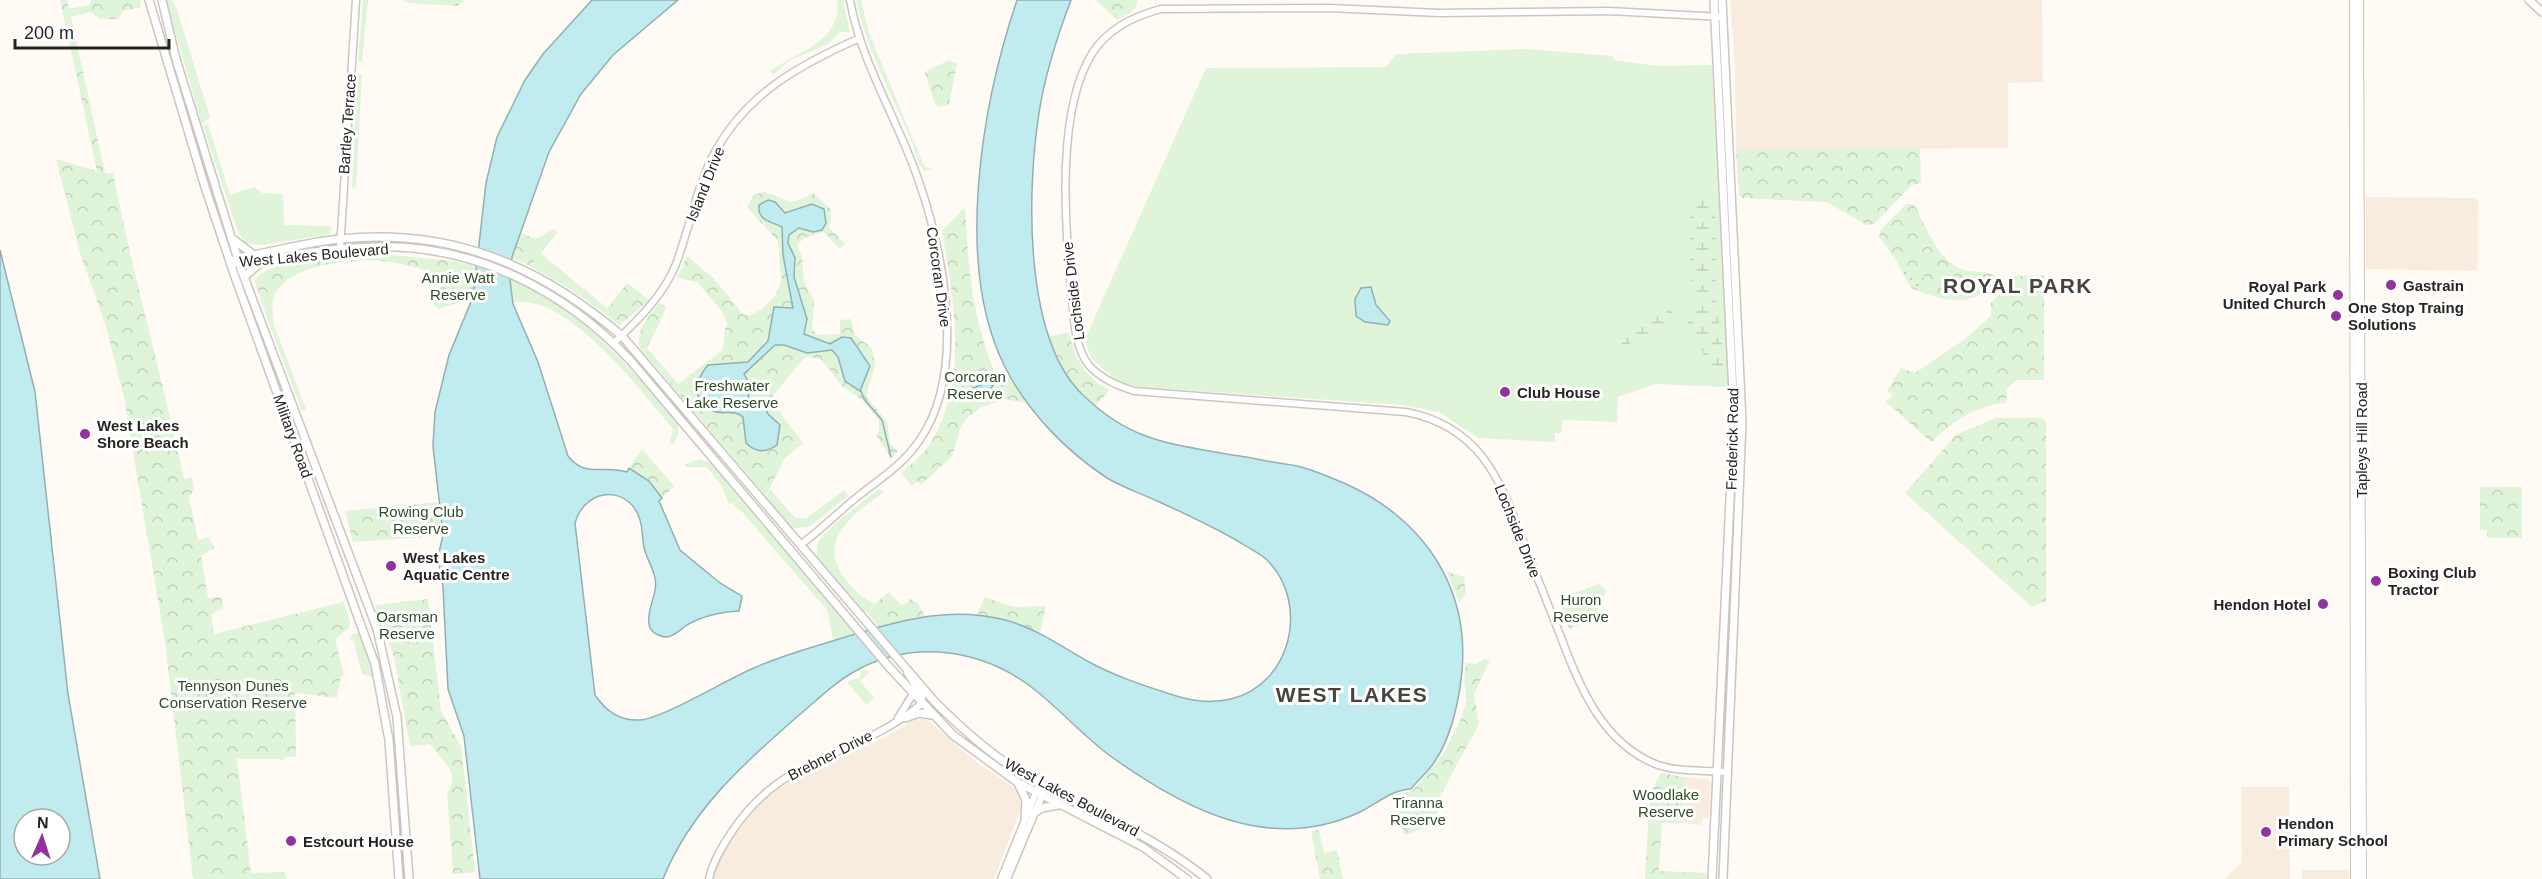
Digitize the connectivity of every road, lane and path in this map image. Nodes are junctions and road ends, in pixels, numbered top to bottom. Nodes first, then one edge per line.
1 (149, 0) edge
2 (162, 0) edge
3 (356, 0) edge
4 (850, 0) edge
5 (1714, 0) edge
6 (1722, 0) edge
7 (2354, 0) edge
8 (2359, 0) edge
9 (2529, 0) edge
10 (2542, 12) edge
11 (1715, 16) junction
12 (1723, 17) junction
13 (860, 38) junction
14 (231, 237) junction
15 (340, 239) junction
16 (340, 249) junction
17 (254, 255) junction
18 (266, 259) junction
19 (239, 260) junction
20 (230, 261) junction
21 (244, 277) junction
22 (621, 336) junction
23 (614, 343) junction
24 (704, 432) junction
25 (698, 440) junction
26 (748, 483) junction
27 (328, 497) junction
28 (317, 501) junction
29 (761, 514) junction
30 (800, 545) junction
31 (792, 551) junction
32 (907, 669) junction
33 (913, 694) junction
34 (921, 704) junction
35 (932, 715) junction
36 (905, 718) junction
37 (893, 723) junction
38 (1716, 771) junction
39 (1725, 772) junction
40 (1017, 782) junction
41 (1043, 784) junction
42 (1039, 794) junction
43 (1061, 805) junction
44 (1034, 813) junction
45 (1025, 818) junction
46 (399, 879) edge
47 (409, 879) edge
48 (709, 879) edge
49 (1001, 879) edge
50 (1007, 879) edge
51 (1187, 879) edge
52 (1207, 879) edge
53 (1712, 879) edge
54 (1723, 879) edge
55 (2355, 879) edge
56 (2362, 879) edge

1 - 20 main road, Military Road
2 - 14 main road, Military Road
3 - 15 street, Bartley Terrace
4 - 13 street, Corcoran Drive
5 - 11 main road, Frederick Road
6 - 12 main road, Frederick Road
7 - 55 main road, Tapleys Hill Road
8 - 56 main road, Tapleys Hill Road
9 - 10 main road
11 - 12 street, Lochside Drive
11 - 38 main road, Frederick Road
11 - 38 street, Lochside Drive
12 - 39 main road, Frederick Road
13 - 22 street, Island Drive
13 - 30 street, Corcoran Drive
14 - 17 main road
14 - 19 main road, Military Road
15 - 16 street, Bartley Terrace
15 - 17 main road, West Lakes Boulevard
15 - 22 main road, West Lakes Boulevard
16 - 18 main road, West Lakes Boulevard
16 - 23 main road, West Lakes Boulevard
17 - 19 main road, West Lakes Boulevard
18 - 19 main road, West Lakes Boulevard
18 - 21 main road
19 - 20 main road, West Lakes Boulevard
19 - 21 main road, Military Road
20 - 28 main road, Military Road
21 - 27 main road, Military Road
22 - 23 street, Island Drive
22 - 24 main road, West Lakes Boulevard
23 - 25 main road, West Lakes Boulevard
24 - 25 main road
24 - 26 main road, West Lakes Boulevard
25 - 29 main road, West Lakes Boulevard
26 - 29 main road
26 - 30 main road, West Lakes Boulevard
27 - 28 main road
27 - 47 main road, Military Road
28 - 46 main road, Military Road
29 - 31 main road, West Lakes Boulevard
30 - 31 main road
30 - 32 main road, West Lakes Boulevard
31 - 33 main road, West Lakes Boulevard
32 - 34 main road
32 - 41 main road, West Lakes Boulevard
33 - 34 main road, West Lakes Boulevard
33 - 37 street, Brebner Drive
34 - 35 main road, West Lakes Boulevard
34 - 36 street, Brebner Drive
35 - 36 main road
35 - 40 main road, West Lakes Boulevard
36 - 37 street, Brebner Drive
37 - 48 street, Brebner Drive
38 - 39 street, Lochside Drive
38 - 53 main road, Frederick Road
39 - 54 main road, Frederick Road
40 - 42 main road, West Lakes Boulevard
40 - 45 main road
41 - 42 street
41 - 52 main road, West Lakes Boulevard
42 - 43 main road, West Lakes Boulevard
42 - 44 street
42 - 45 street
43 - 44 main road
43 - 51 main road, West Lakes Boulevard
44 - 50 street
45 - 49 street

